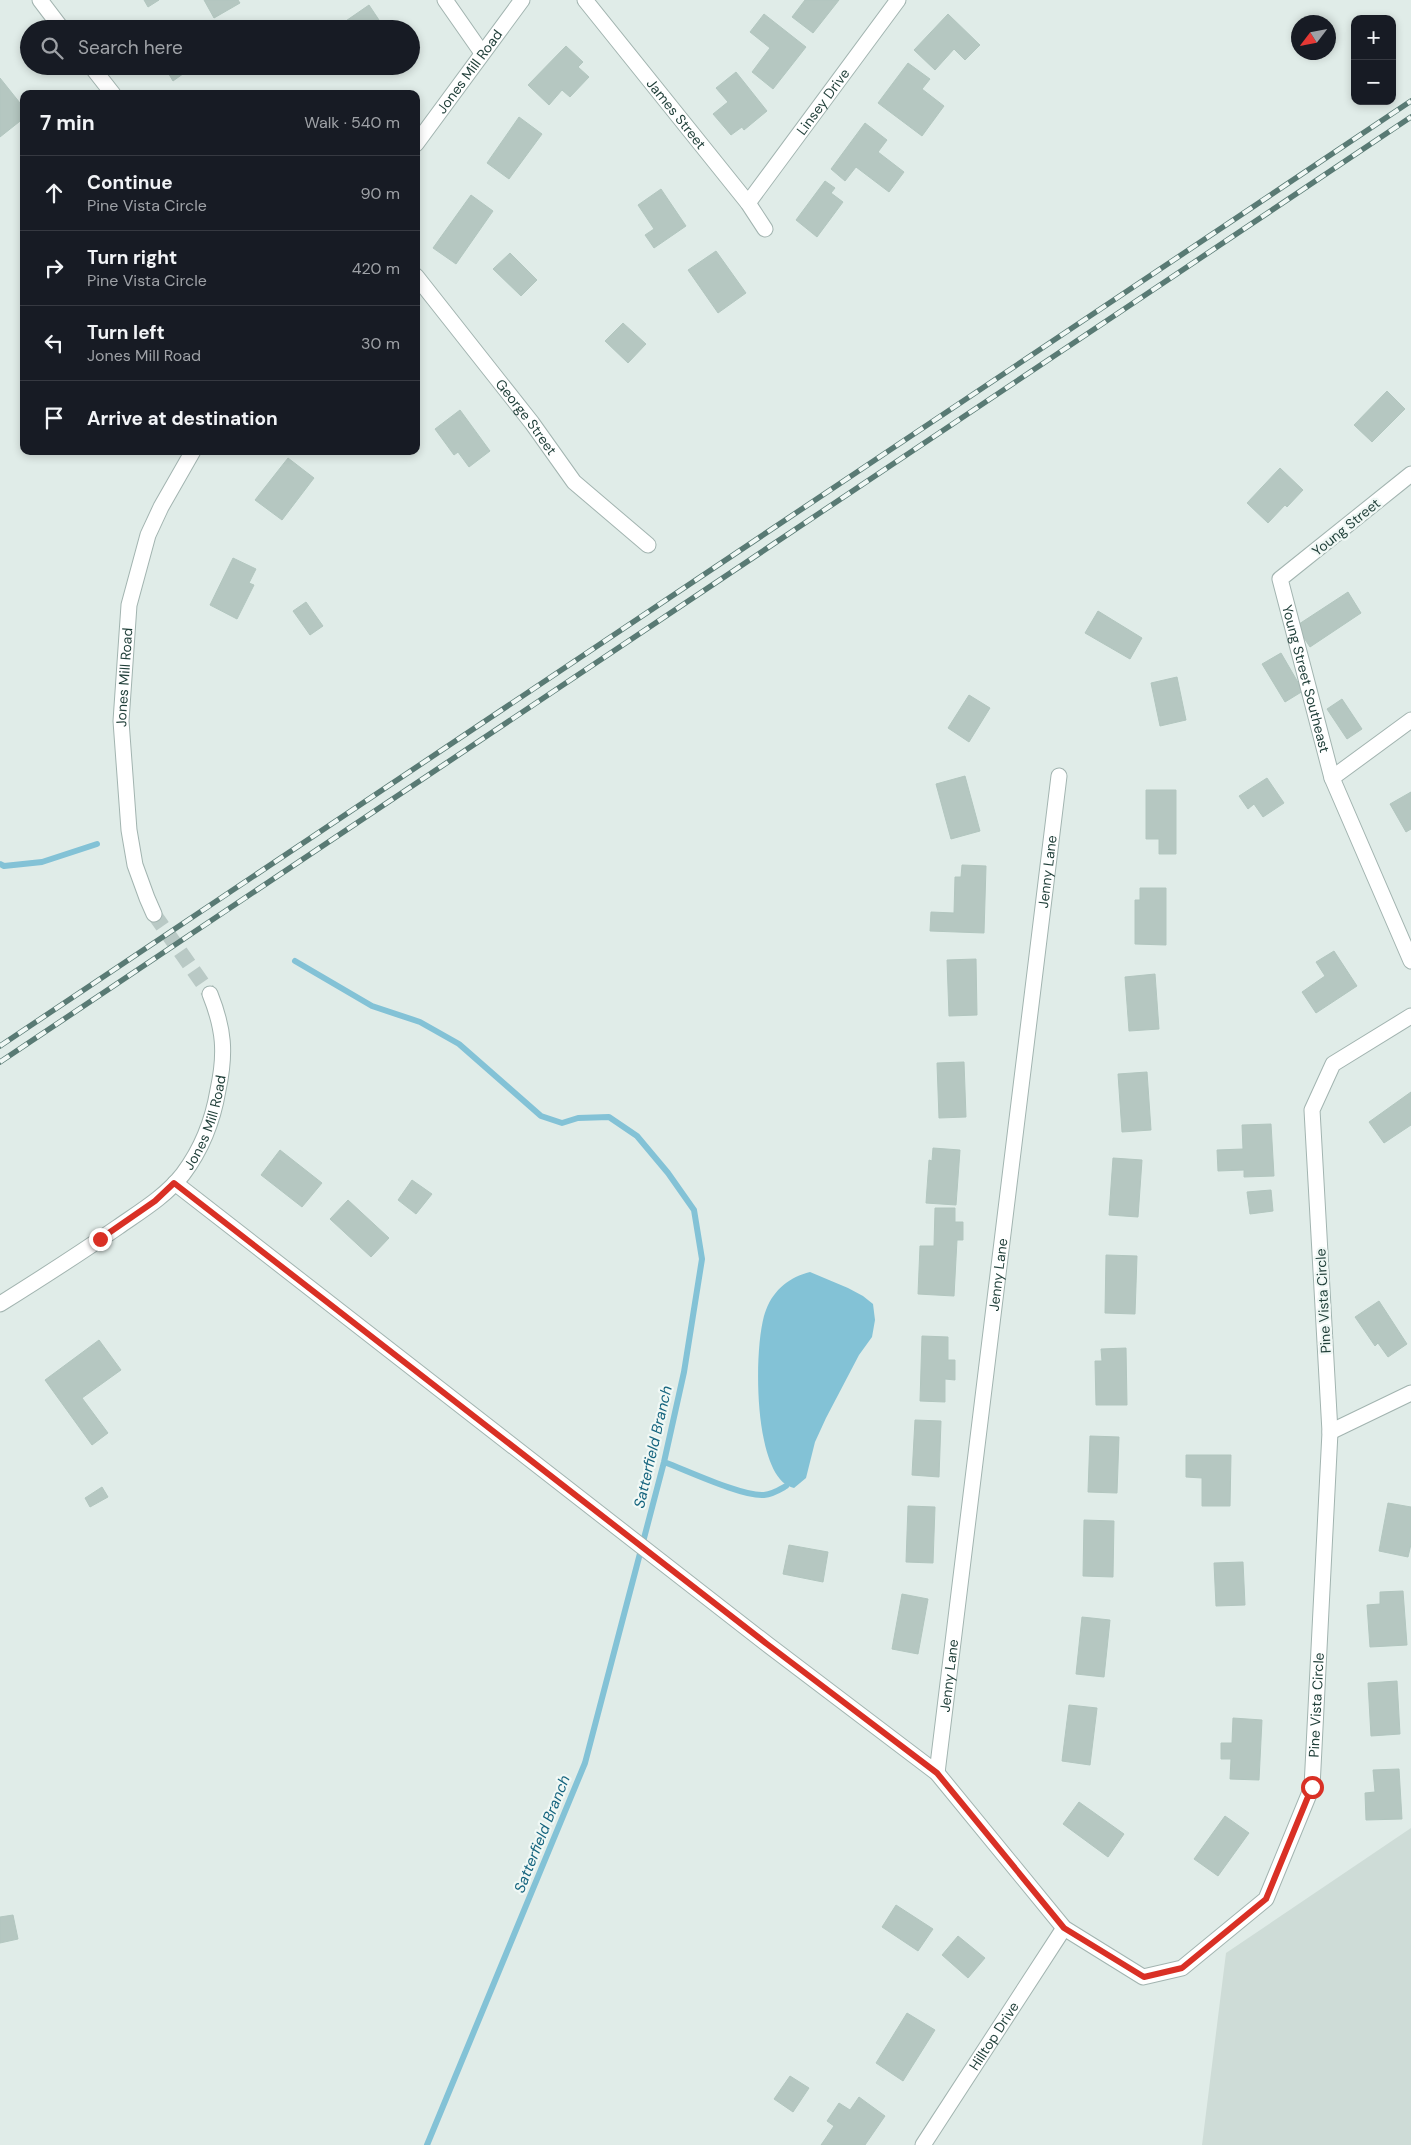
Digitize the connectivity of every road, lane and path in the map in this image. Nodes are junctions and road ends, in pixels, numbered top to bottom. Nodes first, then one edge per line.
1 (40, 0) edge
2 (445, 0) edge
3 (522, 0) edge
4 (585, 0) edge
5 (898, 0) edge
6 (55, 20) edge
7 (482, 53) junction
8 (98, 75) edge
9 (110, 90) edge
10 (420, 138) edge
11 (748, 203) junction
12 (765, 229) dead end
13 (420, 281) edge
14 (191, 455) edge
15 (1411, 474) edge
16 (648, 545) dead end
17 (1280, 580) joint
18 (1411, 720) edge
19 (1059, 776) dead end
20 (1332, 778) junction
21 (154, 914) tunnel mouth
22 (1411, 960) edge
23 (210, 994) tunnel mouth
24 (1411, 1016) edge
25 (174, 1183) junction
26 (0, 1304) edge
27 (1411, 1393) edge
28 (1330, 1432) junction
29 (937, 1773) junction
30 (1064, 1928) junction
31 (923, 2145) edge

1 - 6 street
2 - 7 street
3 - 7 street, Jones Mill Road
4 - 11 street, James Street
5 - 11 street, Linsey Drive
7 - 10 street, Jones Mill Road
8 - 9 street
11 - 12 street, James Street
13 - 16 street, George Street
14 - 21 street, Jones Mill Road
15 - 17 street, Young Street
17 - 20 street, Young Street Southeast
18 - 20 street
19 - 29 street, Jenny Lane
20 - 22 street, Young Street Southeast
23 - 25 street, Jones Mill Road
24 - 28 street, Pine Vista Circle
25 - 26 street, Jones Mill Road
25 - 29 street, Pine Vista Circle
27 - 28 street
28 - 30 street, Pine Vista Circle
29 - 30 street, Pine Vista Circle
30 - 31 street, Hilltop Drive

